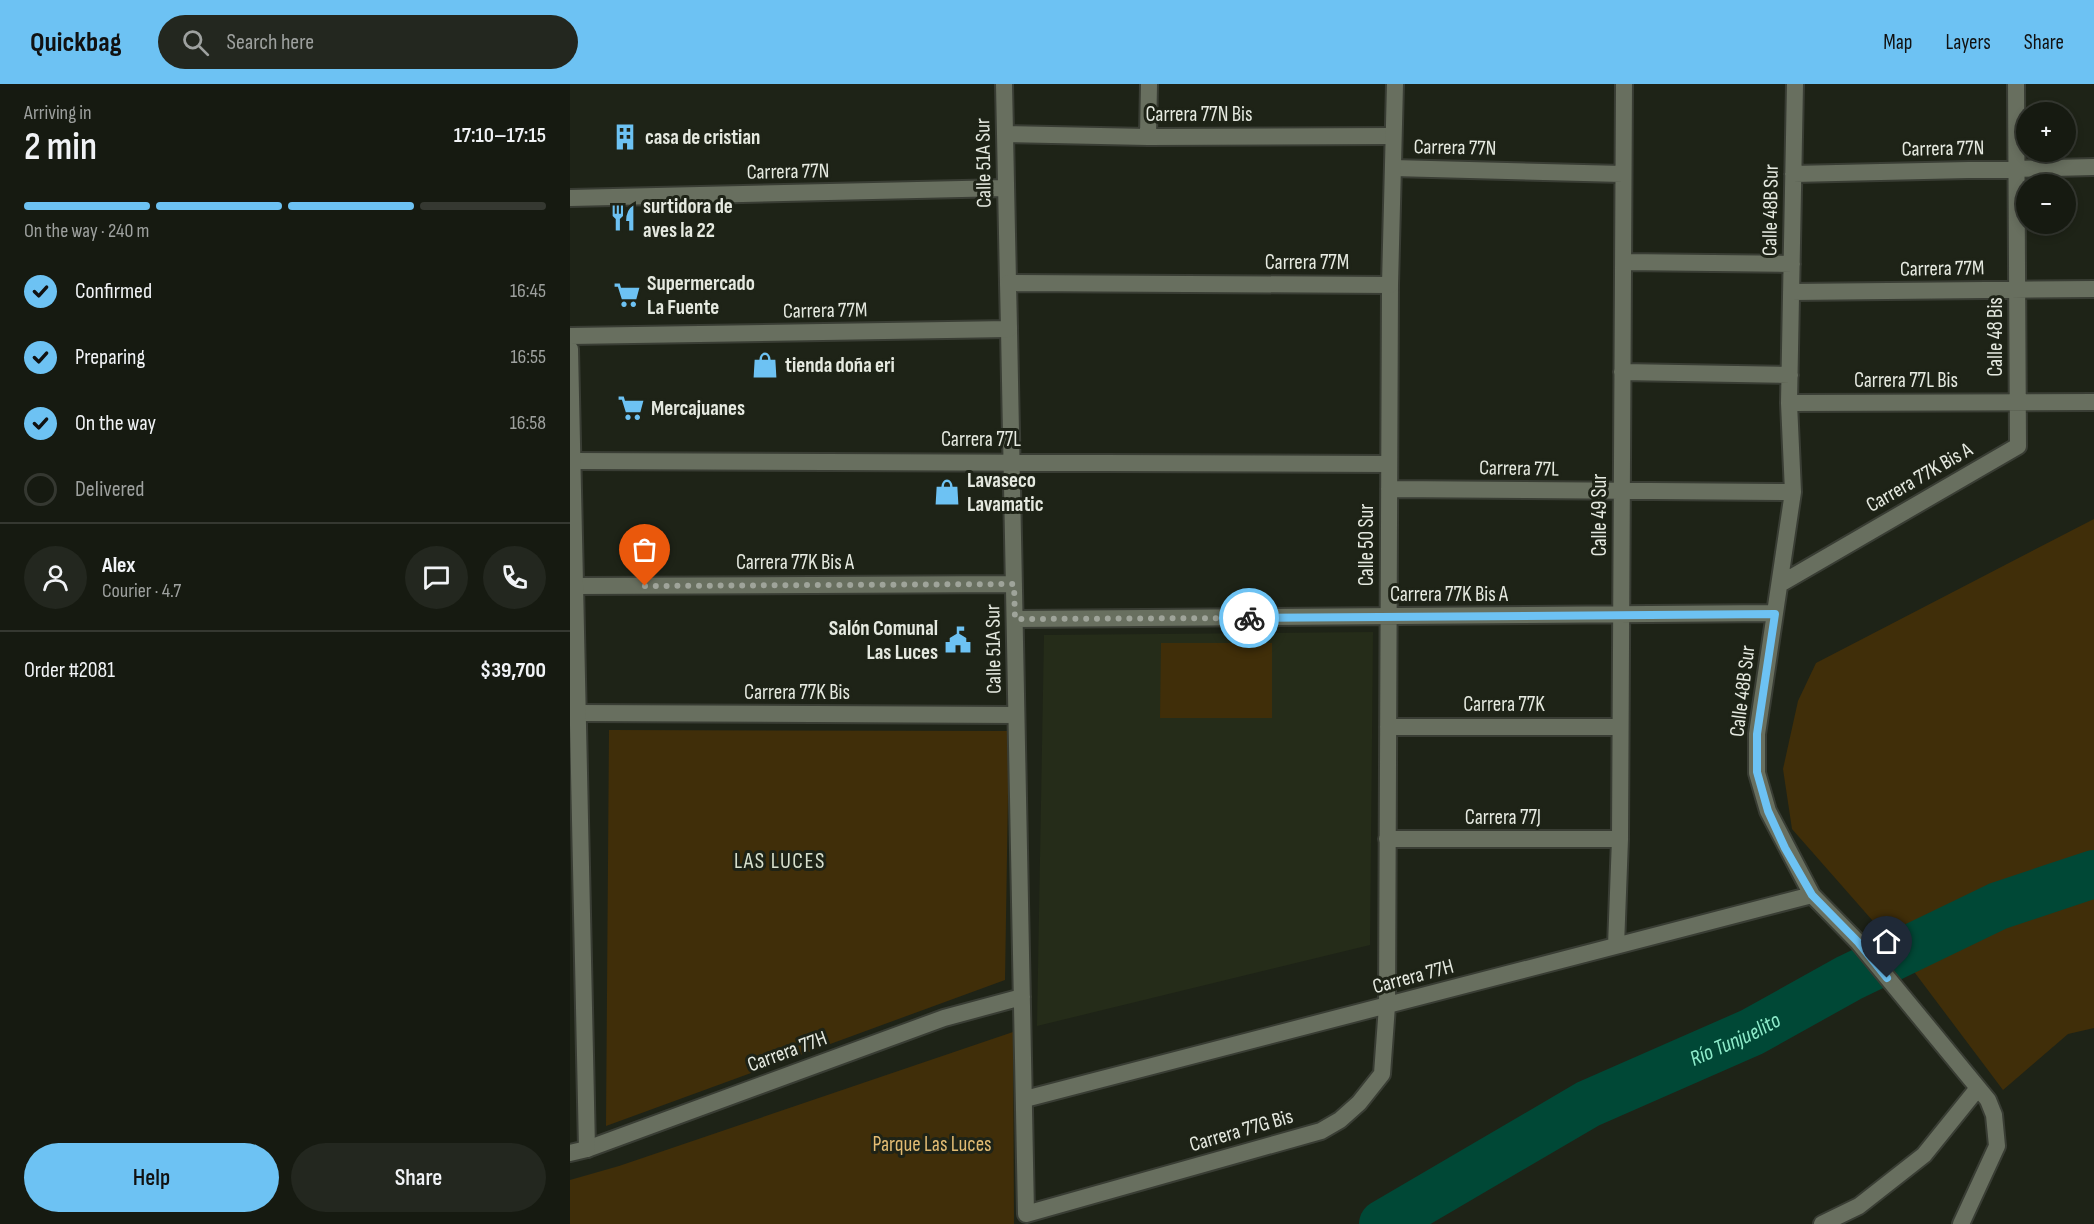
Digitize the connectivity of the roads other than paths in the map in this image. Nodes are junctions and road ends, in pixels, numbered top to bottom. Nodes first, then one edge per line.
1 (1005, 84) edge
2 (1149, 84) edge
3 (1395, 84) edge
4 (1623, 84) edge
5 (1795, 84) edge
6 (2016, 84) edge
7 (1005, 134) junction
8 (1393, 136) junction
9 (1148, 137) junction
10 (2094, 167) edge
11 (1393, 168) junction
12 (2016, 169) junction
13 (1623, 174) junction
14 (1793, 174) junction
15 (1006, 188) junction
16 (570, 198) edge
17 (1623, 262) junction
18 (1792, 264) junction
19 (1008, 283) junction
20 (1390, 285) junction
21 (2094, 289) edge
22 (2017, 290) junction
23 (1791, 292) junction
24 (1009, 329) junction
25 (570, 336) edge
26 (570, 349) edge
27 (1622, 372) junction
28 (1790, 375) junction
29 (2018, 402) junction
30 (2094, 402) edge
31 (1790, 403) junction
32 (571, 437) edge
33 (2018, 446) joint
34 (573, 460) junction
35 (1012, 462) junction
36 (1389, 464) junction
37 (1389, 489) junction
38 (1622, 492) junction
39 (1793, 492) junction
40 (1014, 584) junction
41 (1780, 584) junction
42 (575, 586) junction
43 (1775, 614) junction
44 (1621, 615) junction
45 (1388, 616) junction
46 (1015, 619) junction
47 (578, 713) junction
48 (1016, 715) junction
49 (1388, 727) junction
50 (1620, 727) junction
51 (1387, 839) junction
52 (1620, 839) junction
53 (1812, 895) junction
54 (1616, 946) junction
55 (1022, 997) junction
56 (1387, 1006) junction
57 (1978, 1088) junction
58 (1025, 1100) junction
59 (587, 1149) junction
60 (570, 1154) edge
61 (1026, 1214) joint
62 (1822, 1224) edge
63 (1961, 1224) edge

1 - 7 street, Calle 51A Sur
2 - 9 street
3 - 8 street, Calle 50 Sur
4 - 13 street, Calle 49 Sur
5 - 14 street, Calle 48B Sur
6 - 12 street, Calle 48 Bis
7 - 9 street, Carrera 77N Bis
7 - 15 street, Calle 51A Sur
8 - 9 street, Carrera 77N Bis
8 - 11 street, Calle 50 Sur
10 - 12 street, Carrera 77N
11 - 13 street, Carrera 77N
11 - 20 street, Calle 50 Sur
12 - 14 street, Carrera 77N
12 - 22 street, Calle 48 Bis
13 - 17 street, Calle 49 Sur
14 - 18 street, Calle 48B Sur
15 - 16 street, Carrera 77N
15 - 19 street, Calle 51A Sur
17 - 18 street
17 - 27 street, Calle 49 Sur
18 - 23 street, Calle 48B Sur
19 - 20 street, Carrera 77M
19 - 24 street, Calle 51A Sur
20 - 36 street, Calle 50 Sur
21 - 22 street, Carrera 77M
22 - 23 street, Carrera 77M
22 - 29 street, Calle 48 Bis
23 - 28 street, Calle 48B Sur
24 - 25 street, Carrera 77M
24 - 35 street, Calle 51A Sur
26 - 32 street
27 - 28 street
27 - 38 street, Calle 49 Sur
28 - 31 street, Calle 48B Sur
29 - 30 street, Carrera 77L Bis
29 - 31 street, Carrera 77L Bis
29 - 33 street, Calle 48 Bis
31 - 39 street, Calle 48B Sur
32 - 34 street
33 - 41 street, Carrera 77K Bis A
34 - 35 street, Carrera 77L
34 - 42 street
35 - 36 street, Carrera 77L
35 - 40 street, Calle 51A Sur
36 - 37 street, Calle 50 Sur
37 - 38 street, Carrera 77L
37 - 45 street, Calle 50 Sur
38 - 39 street, Carrera 77L
38 - 44 street, Calle 49 Sur
39 - 41 street, Calle 48B Sur
40 - 42 street, Carrera 77K Bis A
40 - 46 street, Calle 51A Sur
41 - 43 street, Calle 48B Sur
42 - 47 street
43 - 44 street, Carrera 77K Bis A
43 - 53 street, Calle 48B Sur
44 - 45 street, Carrera 77K Bis A
44 - 50 street, Calle 49 Sur
45 - 46 street, Carrera 77K Bis A
45 - 49 street, Calle 50 Sur
46 - 48 street, Calle 51A Sur
47 - 48 street, Carrera 77K Bis
47 - 59 street
48 - 55 street, Calle 51A Sur
49 - 50 street, Carrera 77K
49 - 51 street, Calle 50 Sur
50 - 52 street, Calle 49 Sur
51 - 52 street, Carrera 77J
51 - 56 street, Calle 50 Sur
52 - 54 street, Calle 49 Sur
53 - 54 street, Carrera 77H
53 - 57 street, Calle 48B Sur
54 - 56 street, Carrera 77H
55 - 58 street, Calle 51A Sur
55 - 59 street, Carrera 77H
56 - 58 street, Carrera 77H
56 - 61 street, Carrera 77G Bis
57 - 62 street
57 - 63 street, Calle 48B Sur
58 - 61 street, Calle 51A Sur
59 - 60 street, Carrera 77H

